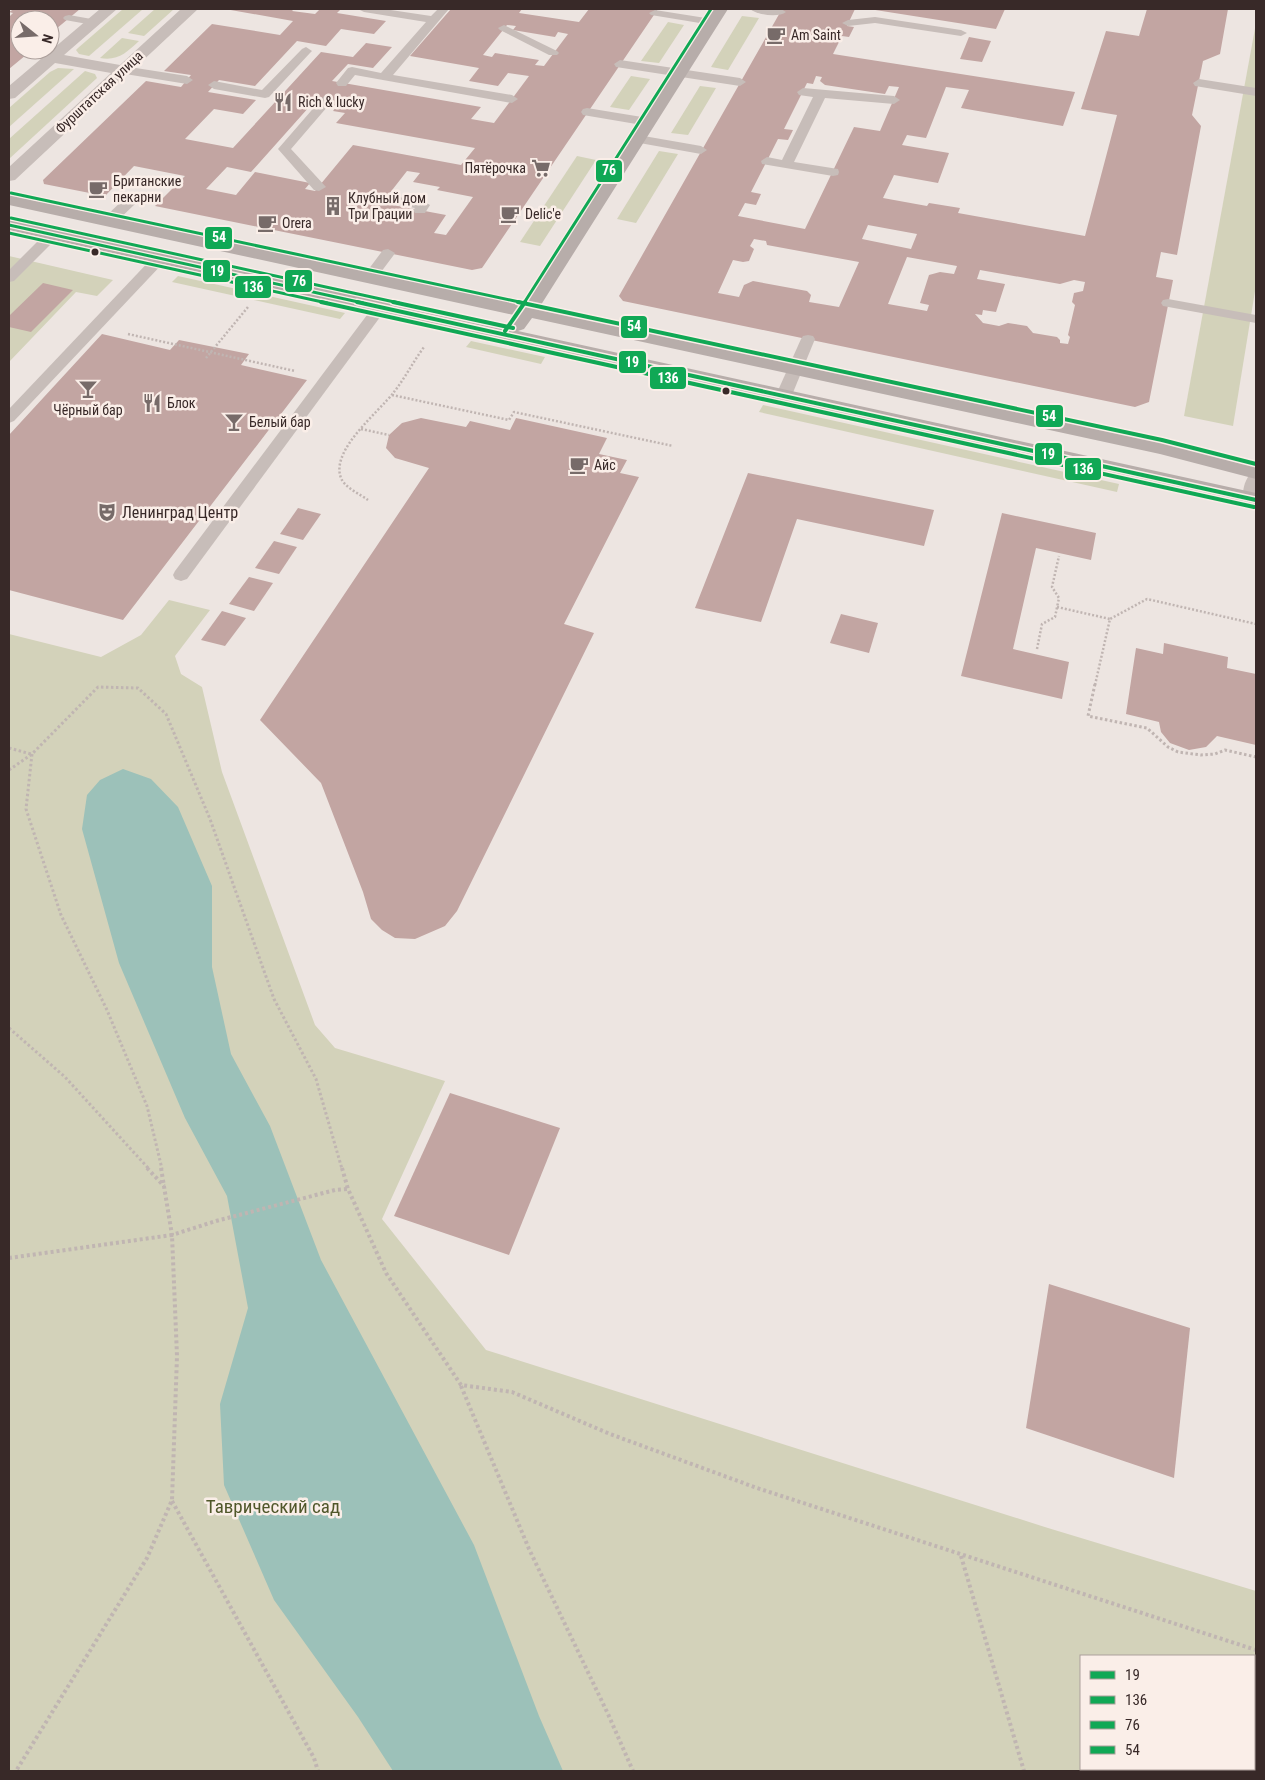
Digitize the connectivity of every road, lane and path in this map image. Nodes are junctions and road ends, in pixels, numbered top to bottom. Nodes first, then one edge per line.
1 (109, 9) edge
2 (190, 9) edge
3 (364, 9) edge
4 (756, 9) edge
5 (780, 12) dead end
6 (655, 13) dead end
7 (716, 15) edge
8 (439, 16) edge
9 (69, 18) dead end
10 (93, 22) junction
11 (848, 23) dead end
12 (504, 28) dead end
13 (961, 33) dead end
14 (60, 51) edge
15 (306, 51) dead end
16 (553, 53) dead end
17 (60, 59) edge
18 (50, 60) edge
19 (620, 64) dead end
20 (123, 70) junction
21 (680, 73) junction
22 (384, 76) junction
23 (187, 80) dead end
24 (740, 82) dead end
25 (342, 83) dead end
26 (1199, 83) dead end
27 (214, 85) dead end
28 (802, 92) dead end
29 (1256, 92) edge
30 (9, 94) edge
31 (820, 95) junction
32 (328, 99) dead end
33 (512, 99) dead end
34 (894, 100) dead end
35 (587, 112) dead end
36 (648, 122) junction
37 (638, 139) junction
38 (701, 150) dead end
39 (767, 161) dead end
40 (786, 164) junction
41 (833, 172) dead end
42 (9, 176) edge
43 (319, 186) dead end
44 (386, 199) dead end
45 (9, 200) edge
46 (130, 201) dead end
47 (420, 210) dead end
48 (109, 222) junction
49 (9, 225) edge
50 (53, 234) junction
51 (388, 253) dead end
52 (160, 258) junction
53 (370, 277) junction
54 (9, 278) edge
55 (1168, 303) dead end
56 (381, 306) junction
57 (528, 311) junction
58 (244, 312) dead end
59 (1256, 319) edge
60 (94, 327) junction
61 (511, 335) junction
62 (808, 340) dead end
63 (426, 344) dead end
64 (211, 353) junction
65 (206, 358) dead end
66 (795, 369) junction
67 (328, 378) junction
68 (392, 395) junction
69 (784, 395) junction
70 (9, 418) edge
71 (360, 429) junction
72 (389, 435) dead end
73 (673, 446) dead end
74 (1256, 472) edge
75 (1256, 494) edge
76 (368, 500) dead end
77 (1059, 556) dead end
78 (181, 575) dead end
79 (1057, 607) junction
80 (1110, 619) junction
81 (1256, 624) edge
82 (1037, 649) dead end
83 (9, 748) edge
84 (32, 754) junction
85 (1256, 757) edge
86 (9, 770) edge
87 (9, 1028) edge
88 (166, 1187) junction
89 (348, 1189) junction
90 (172, 1235) junction
91 (9, 1258) edge
92 (461, 1385) junction
93 (172, 1500) junction
94 (961, 1556) junction
95 (1256, 1650) edge
96 (16, 1771) edge
97 (318, 1771) edge
98 (633, 1771) edge
99 (1024, 1771) edge

1 - 10 street
2 - 20 street, Фурштатская улица
3 - 8 lane
4 - 5 lane
6 - 7 lane
7 - 21 street
8 - 22 lane
9 - 10 lane
10 - 14 street
11 - 13 lane
12 - 16 lane
15 - 27 lane
17 - 20 street
18 - 30 street
19 - 21 lane
20 - 23 lane
20 - 42 street, Фурштатская улица
21 - 24 lane
21 - 36 street
22 - 25 lane
22 - 33 lane
26 - 29 lane
28 - 31 lane
31 - 34 lane
31 - 40 lane
32 - 43 lane
35 - 36 lane
36 - 37 street
37 - 38 lane
37 - 57 street
39 - 40 lane
40 - 41 lane
44 - 47 lane
45 - 48 street
46 - 48 lane
48 - 53 street
49 - 50 street
50 - 52 street
50 - 54 lane
51 - 53 lane
52 - 56 street
52 - 60 lane
53 - 57 street
55 - 59 lane
56 - 61 street
56 - 67 lane
57 - 61 street
57 - 66 street
58 - 64 path
60 - 64 path
60 - 70 lane
61 - 69 street
62 - 66 lane
63 - 68 path
64 - 65 path
64 - 67 path
66 - 69 lane
66 - 74 street
67 - 78 lane
68 - 71 path
68 - 73 path
69 - 75 street
71 - 72 path
71 - 76 path
77 - 79 path
79 - 80 path
79 - 82 path
80 - 81 path
80 - 85 path
83 - 84 path
84 - 86 path
84 - 88 path
84 - 89 path
87 - 88 path
88 - 90 path
89 - 90 path
89 - 92 path
90 - 91 path
90 - 93 path
92 - 94 path
92 - 98 path
93 - 96 path
93 - 97 path
94 - 95 path
94 - 99 path

